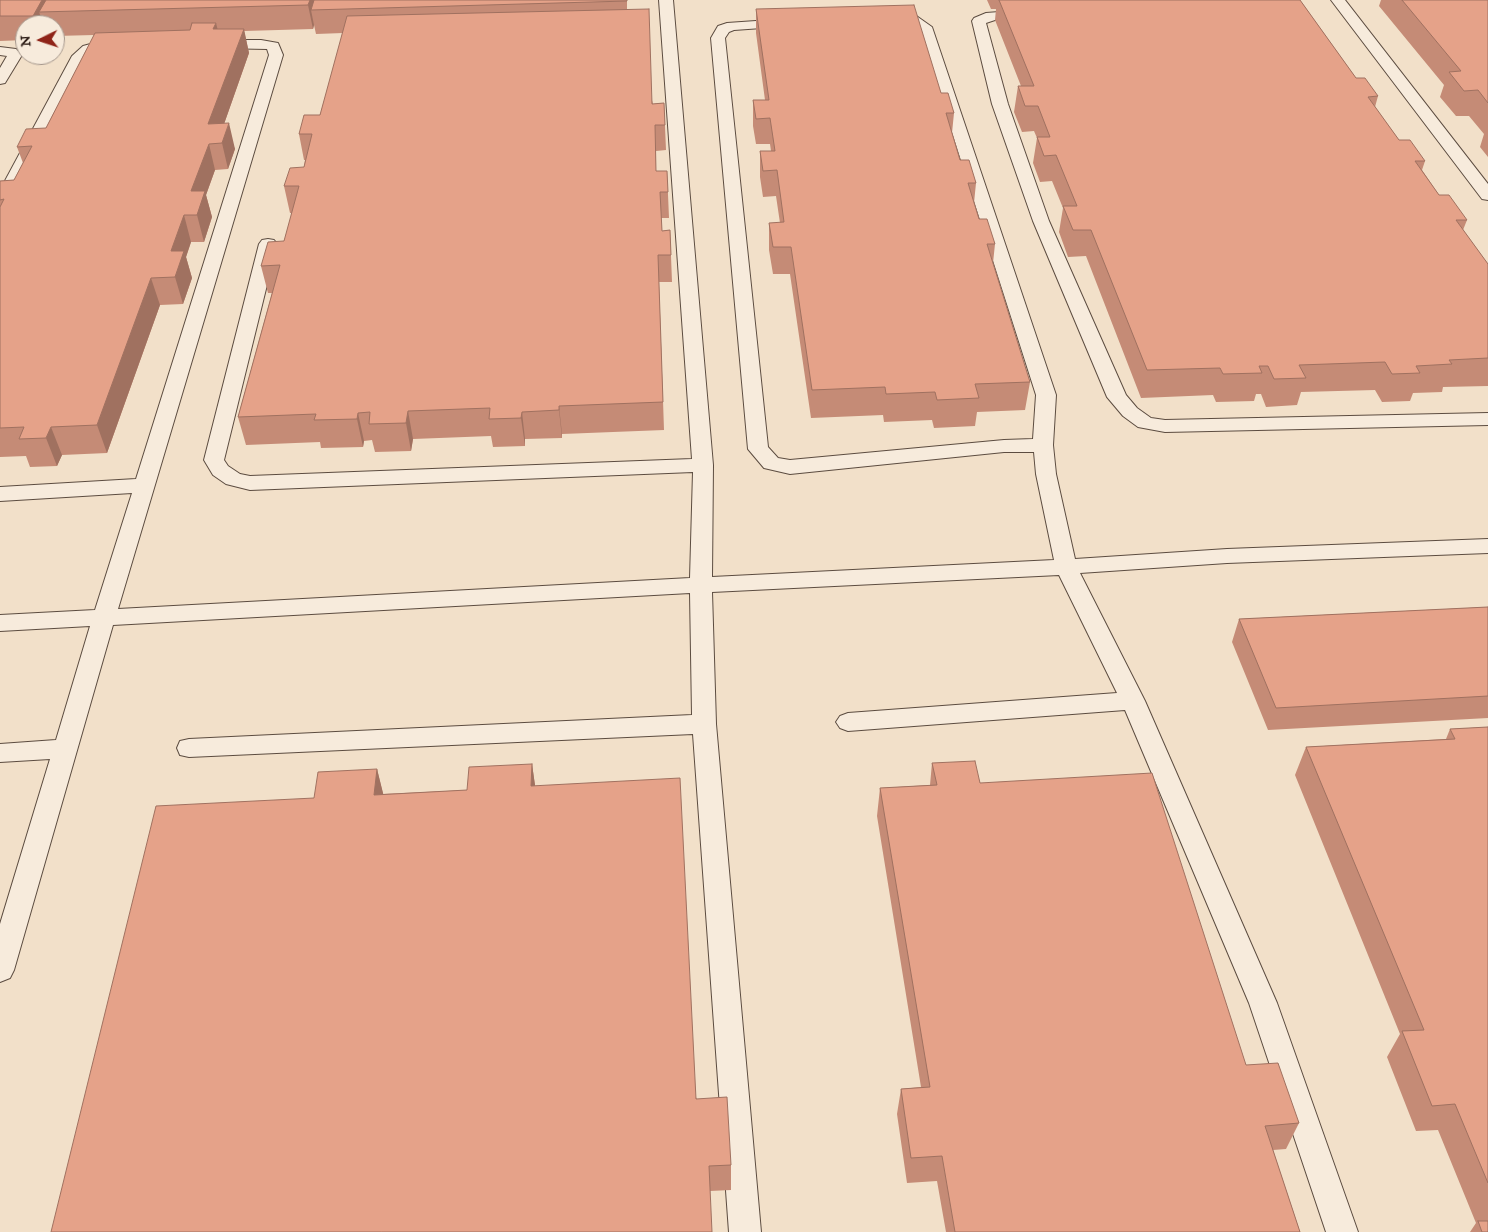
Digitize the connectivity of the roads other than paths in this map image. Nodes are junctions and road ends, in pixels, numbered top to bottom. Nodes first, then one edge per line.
1 (666, 0) edge
2 (1338, 0) edge
3 (1037, 14) edge
4 (877, 17) edge
5 (799, 22) edge
6 (203, 44) edge
7 (127, 46) edge
8 (0, 51) edge
9 (0, 80) edge
10 (1488, 195) edge
11 (0, 205) edge
12 (268, 244) edge
13 (1488, 419) edge
14 (1043, 445) junction
15 (703, 465) junction
16 (146, 485) junction
17 (0, 494) edge
18 (1488, 546) edge
19 (1066, 567) junction
20 (701, 585) junction
21 (104, 618) junction
22 (0, 623) edge
23 (1133, 701) junction
24 (848, 722) dead end
25 (704, 724) junction
26 (190, 748) dead end
27 (66, 749) junction
28 (0, 754) edge
29 (0, 970) edge
30 (745, 1232) edge
31 (1342, 1232) edge

1 - 15 lane
2 - 10 lane
3 - 13 lane
4 - 14 lane
5 - 14 lane
6 - 16 lane
7 - 11 lane
8 - 9 lane
12 - 15 lane
14 - 19 lane
15 - 20 lane
16 - 17 lane
16 - 21 lane
18 - 19 lane
19 - 20 lane
19 - 23 lane
20 - 21 lane
20 - 25 lane
21 - 22 lane
21 - 27 lane
23 - 24 lane
23 - 31 lane
25 - 26 lane
25 - 30 lane
27 - 28 lane
27 - 29 lane

